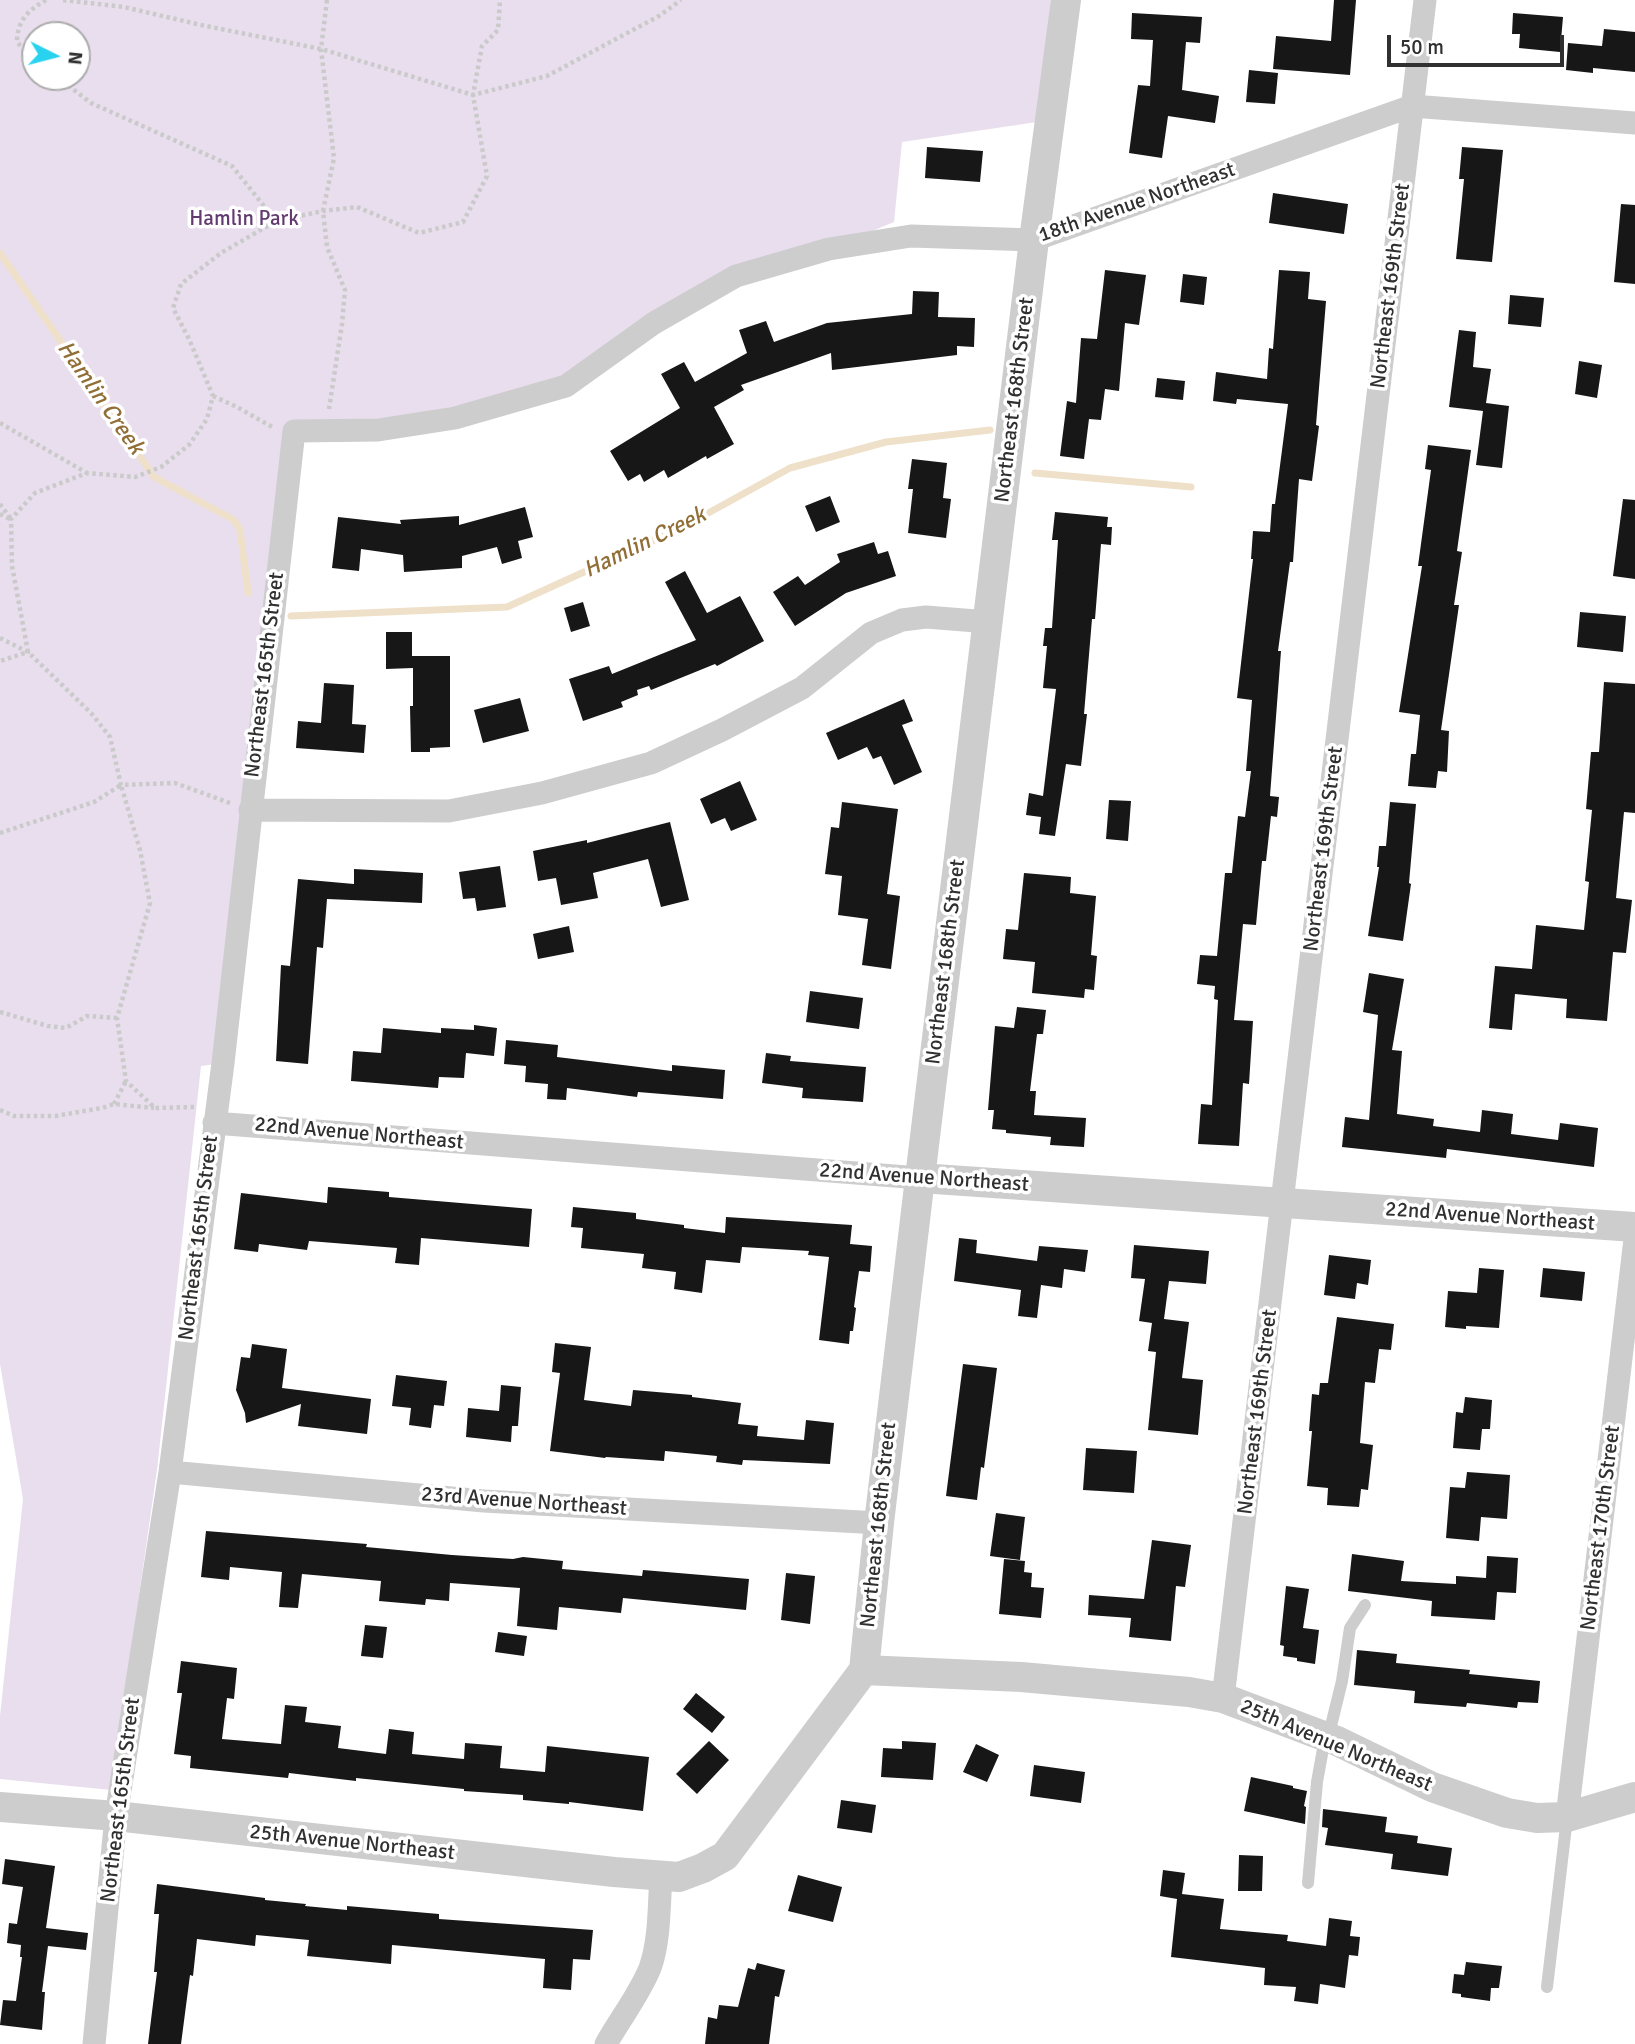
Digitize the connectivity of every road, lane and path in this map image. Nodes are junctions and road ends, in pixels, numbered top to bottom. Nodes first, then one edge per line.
1 (46, 0) edge
2 (63, 0) edge
3 (131, 0) edge
4 (327, 0) edge
5 (500, 0) edge
6 (681, 0) edge
7 (1066, 0) edge
8 (1425, 0) edge
9 (124, 7) junction
10 (23, 21) edge
11 (21, 24) edge
12 (21, 46) edge
13 (321, 49) junction
14 (76, 91) edge
15 (473, 95) junction
16 (1412, 106) junction
17 (1635, 123) edge
18 (323, 211) junction
19 (276, 221) junction
20 (1034, 240) junction
21 (213, 396) junction
22 (0, 423) edge
23 (267, 424) dead end
24 (294, 431) joint
25 (325, 431) junction
26 (87, 473) junction
27 (0, 504) edge
28 (0, 514) edge
29 (11, 519) junction
30 (989, 622) junction
31 (0, 638) edge
32 (28, 652) junction
33 (0, 661) edge
34 (121, 785) junction
35 (250, 810) junction
36 (0, 833) edge
37 (0, 1012) edge
38 (117, 1018) junction
39 (126, 1081) junction
40 (114, 1104) junction
41 (155, 1108) junction
42 (0, 1110) edge
43 (215, 1114) junction
44 (920, 1178) junction
45 (1282, 1204) junction
46 (1635, 1227) edge
47 (1635, 1239) edge
48 (170, 1472) junction
49 (878, 1523) junction
50 (1365, 1605) dead end
51 (864, 1670) junction
52 (1223, 1698) junction
53 (1327, 1738) junction
54 (1635, 1797) edge
55 (0, 1807) edge
56 (116, 1816) junction
57 (1567, 1817) junction
58 (661, 1875) junction
59 (1308, 1883) dead end
60 (1547, 1987) dead end
61 (94, 2044) edge
62 (606, 2044) edge

1 - 10 path
2 - 9 path
3 - 9 path
4 - 13 path
5 - 15 path
6 - 15 path
7 - 20 street, Northeast 168th Street
8 - 16 street, Northeast 169th Street
9 - 13 path
11 - 12 path
13 - 15 path
13 - 18 path
14 - 19 path
15 - 18 path
16 - 17 street, 18th Avenue Northeast
16 - 20 street, 18th Avenue Northeast
16 - 45 street, Northeast 169th Street
18 - 19 path
18 - 25 path
19 - 21 path
20 - 25 street, 18th Avenue Northeast
20 - 30 street, Northeast 168th Street
21 - 23 path
21 - 26 path
22 - 26 path
24 - 25 street, 18th Avenue Northeast
24 - 35 street, Northeast 165th Street
26 - 29 path
27 - 29 path
28 - 29 path
29 - 32 path
30 - 35 street
30 - 44 street, Northeast 168th Street
31 - 32 path
32 - 33 path
32 - 34 path
34 - 35 path
34 - 36 path
34 - 38 path
35 - 43 street, Northeast 165th Street
37 - 38 path
38 - 39 path
39 - 40 path
39 - 41 path
40 - 41 path
40 - 42 path
41 - 43 path
43 - 44 street, 22nd Avenue Northeast
43 - 48 street, Northeast 165th Street
44 - 45 street, 22nd Avenue Northeast
44 - 49 street, Northeast 168th Street
45 - 46 street, 22nd Avenue Northeast
45 - 52 street, Northeast 169th Street
47 - 57 street, Northeast 170th Street
48 - 49 street, 23rd Avenue Northeast
48 - 56 street, Northeast 165th Street
49 - 51 street, Northeast 168th Street
50 - 53 lane
51 - 52 street, 25th Avenue Northeast
51 - 58 street, 25th Avenue Northeast
52 - 53 street, 25th Avenue Northeast
53 - 57 street, 25th Avenue Northeast
53 - 59 lane
54 - 57 street, 25th Avenue Northeast
55 - 56 street, 25th Avenue Northeast
56 - 58 street, 25th Avenue Northeast
56 - 61 street, Northeast 165th Street
57 - 60 lane
58 - 62 street

